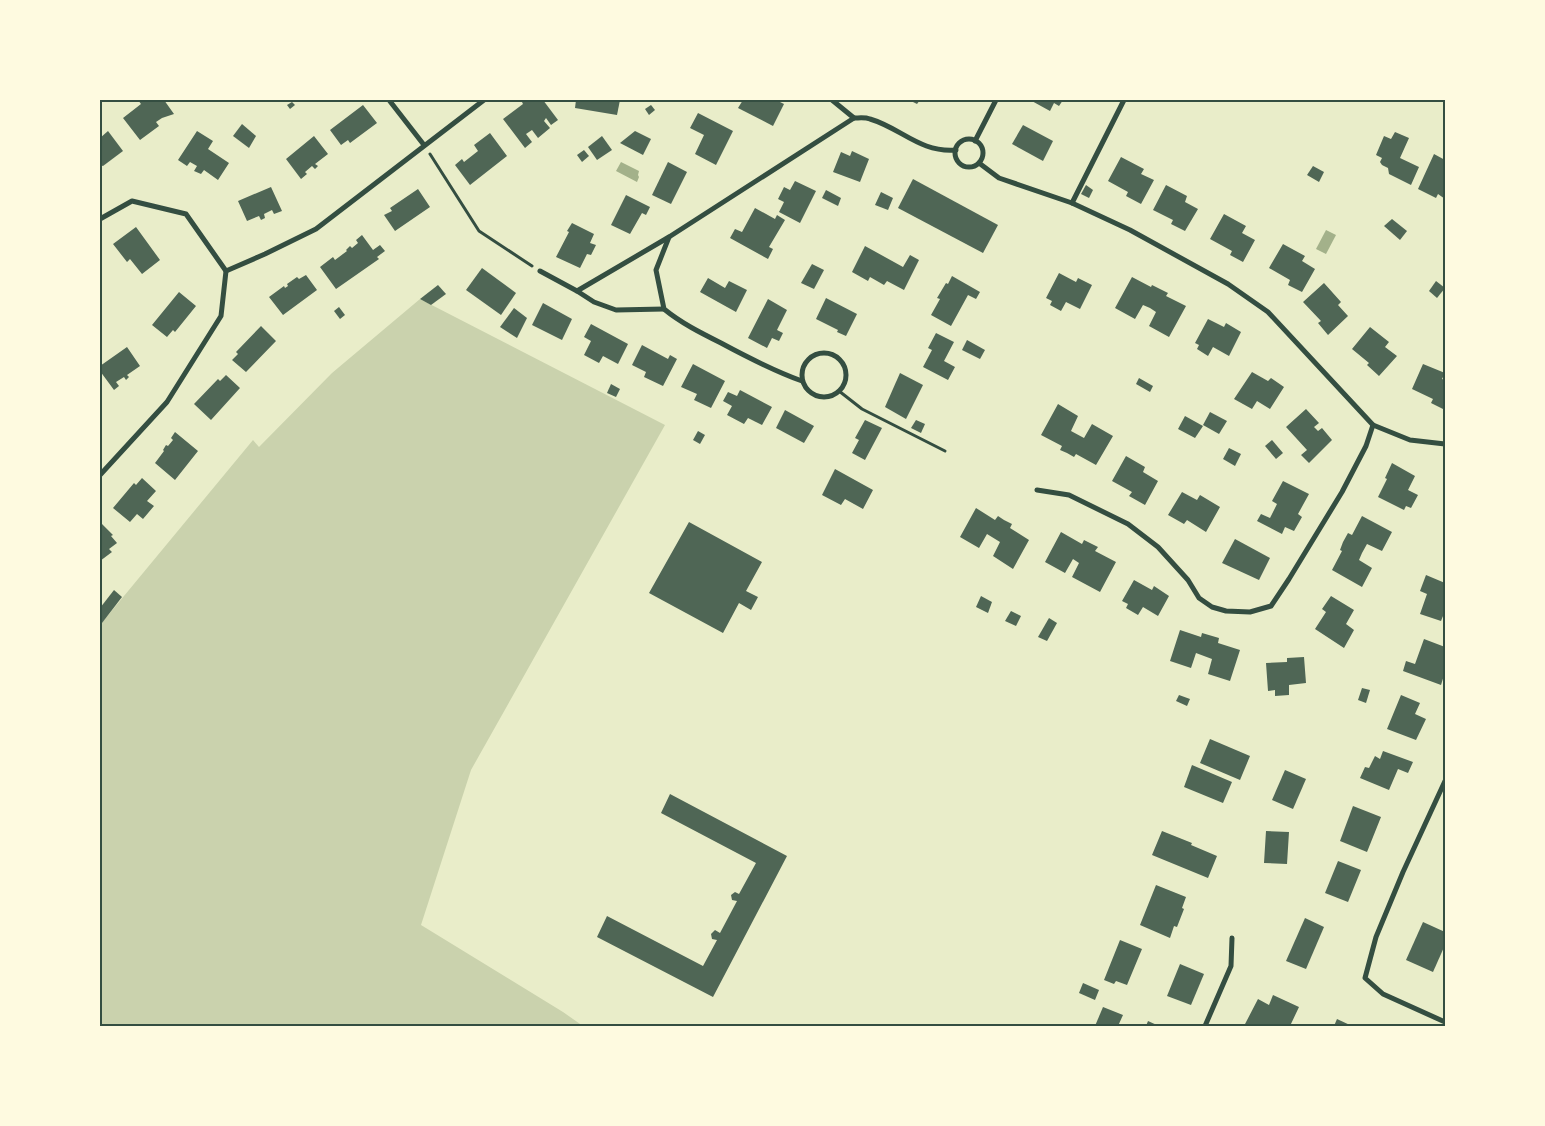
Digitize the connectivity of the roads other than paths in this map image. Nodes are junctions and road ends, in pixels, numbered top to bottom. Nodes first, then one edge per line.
1 (389, 100) edge
2 (484, 100) edge
3 (832, 100) edge
4 (996, 100) edge
5 (1124, 100) edge
6 (854, 118) junction
7 (975, 141) junction
8 (424, 146) junction
9 (956, 150) junction
10 (979, 163) junction
11 (1072, 203) junction
12 (100, 219) edge
13 (669, 237) junction
14 (226, 271) junction
15 (540, 272) road end
16 (577, 291) junction
17 (664, 309) junction
18 (802, 381) junction
19 (1373, 425) junction
20 (1445, 444) edge
21 (100, 476) edge
22 (1037, 490) dead end
23 (1445, 781) edge
24 (1232, 938) dead end
25 (1445, 1022) edge
26 (1205, 1026) edge

1 - 8 street
2 - 8 street
3 - 6 street
4 - 7 street
5 - 11 street
6 - 9 street
6 - 13 street
7 - 9 street
7 - 10 street
8 - 14 street
9 - 10 street
10 - 11 street
11 - 19 street
12 - 14 street
13 - 16 street
13 - 17 street
14 - 21 street
15 - 16 street
16 - 17 street
17 - 18 street
18 - 18 street
19 - 20 street
19 - 22 street
23 - 25 street
24 - 26 street

